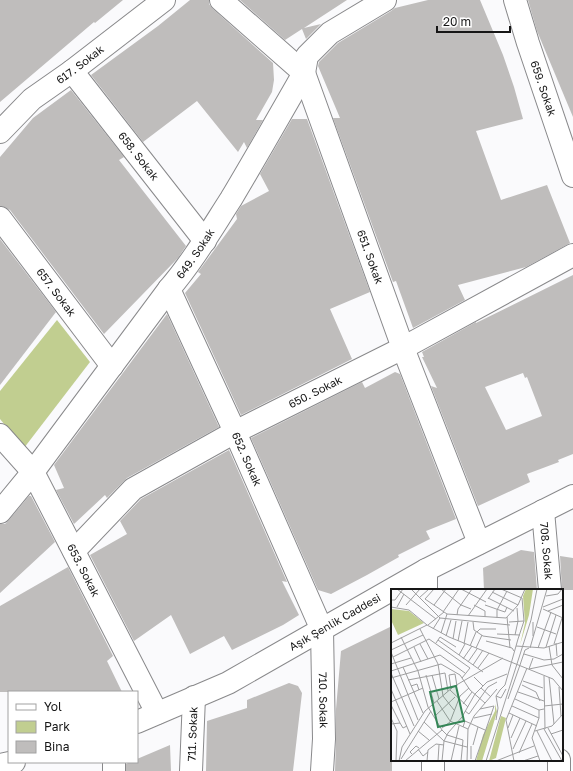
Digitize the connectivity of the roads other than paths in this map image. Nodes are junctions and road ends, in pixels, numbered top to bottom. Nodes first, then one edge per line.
1 (164, 0) edge
2 (221, 0) edge
3 (385, 0) edge
4 (515, 0) edge
5 (72, 71) junction
6 (304, 73) junction
7 (2, 126) edge
8 (573, 176) edge
9 (0, 218) edge
10 (205, 240) junction
11 (573, 254) edge
12 (169, 289) junction
13 (403, 348) junction
14 (112, 366) junction
15 (235, 432) junction
16 (0, 435) edge
17 (33, 472) junction
18 (573, 496) edge
19 (543, 511) junction
20 (0, 512) edge
21 (479, 544) junction
22 (74, 551) junction
23 (426, 580) edge
24 (407, 589) edge
25 (550, 589) edge
26 (391, 597) edge
27 (322, 630) junction
28 (194, 698) junction
29 (157, 713) junction
30 (138, 722) edge
31 (559, 761) edge
32 (191, 771) edge
33 (322, 771) edge
34 (560, 771) edge

1 - 5 street, 617. Sokak
2 - 6 street, 651. Sokak
3 - 6 street, 649. Sokak
4 - 8 street, 659. Sokak
5 - 7 street, 617. Sokak
5 - 10 street, 658. Sokak
6 - 10 street, 649. Sokak
6 - 13 street, 651. Sokak
9 - 14 street, 657. Sokak
10 - 12 street, 649. Sokak
11 - 13 street, 650. Sokak
12 - 14 street, 649. Sokak
12 - 15 street, 652. Sokak
13 - 15 street, 650. Sokak
13 - 21 street, 651. Sokak
14 - 17 street, 649. Sokak
15 - 22 street, 650. Sokak
15 - 27 street, 652. Sokak
16 - 17 street, 653. Sokak
17 - 20 street, 649. Sokak
17 - 22 street, 653. Sokak
18 - 19 street, Aşık Şenlik Caddesi
19 - 21 street, Aşık Şenlik Caddesi
19 - 25 street, 708. Sokak
21 - 23 street, Aşık Şenlik Caddesi
22 - 29 street, 653. Sokak
23 - 24 street, Aşık Şenlik Caddesi
26 - 27 street, Aşık Şenlik Caddesi
27 - 28 street, Aşık Şenlik Caddesi
27 - 33 street, 710. Sokak
28 - 29 street, Aşık Şenlik Caddesi
28 - 32 street, 711. Sokak
29 - 30 street, Aşık Şenlik Caddesi
31 - 34 street

